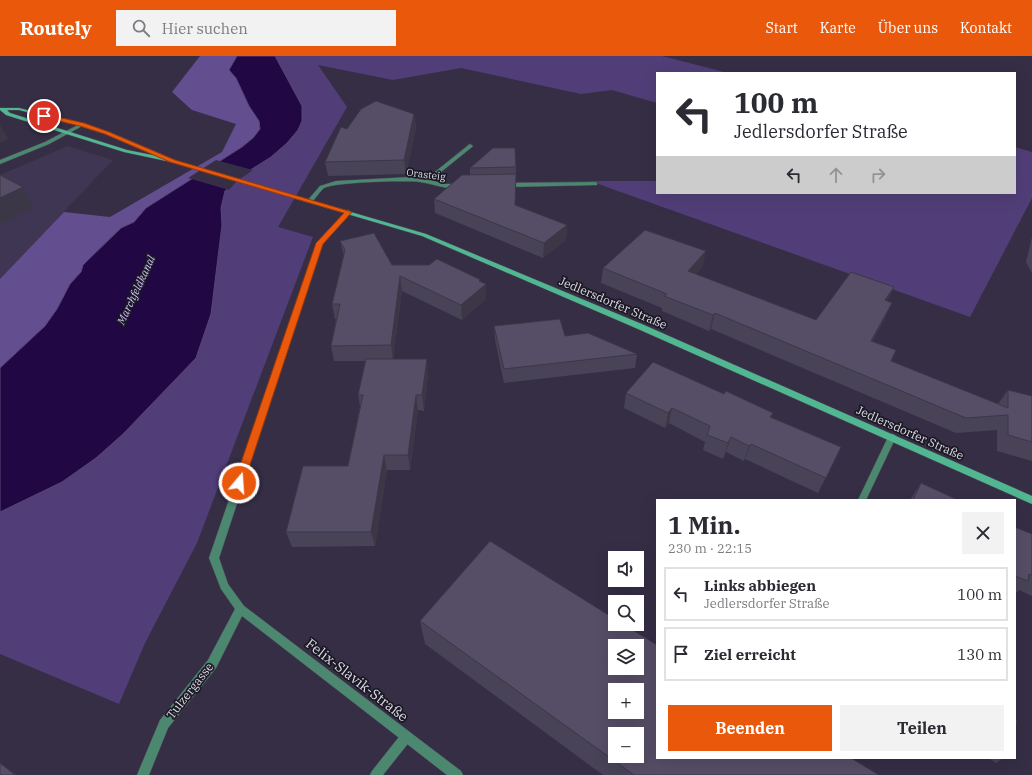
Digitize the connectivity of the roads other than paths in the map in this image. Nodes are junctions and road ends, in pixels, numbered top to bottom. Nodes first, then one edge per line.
1 (2, 109) edge
2 (82, 125) junction
3 (68, 132) junction
4 (470, 146) dead end
5 (172, 161) junction
6 (0, 162) edge
7 (427, 181) junction
8 (595, 184) dead end
9 (496, 185) edge
10 (466, 186) edge
11 (310, 201) junction
12 (348, 212) junction
13 (892, 437) junction
14 (862, 499) edge
15 (1032, 500) edge
16 (240, 609) junction
17 (406, 737) junction
18 (142, 775) edge
19 (376, 775) edge
20 (457, 775) edge

1 - 2 street, Jedlersdorfer Straße
1 - 3 street, Jedlersdorfer Straße
2 - 3 street
2 - 5 street, Jedlersdorfer Straße
3 - 5 street, Jedlersdorfer Straße
3 - 6 street
4 - 7 street
5 - 11 street, Jedlersdorfer Straße
7 - 10 street, Orasteig
7 - 11 street, Orasteig
8 - 9 street
11 - 12 street, Jedlersdorfer Straße
12 - 13 street, Jedlersdorfer Straße
12 - 16 street
13 - 14 street
13 - 15 street, Jedlersdorfer Straße
16 - 17 street, Felix-Slavik-Straße
16 - 18 street, Tulzergasse
17 - 19 street
17 - 20 street, Felix-Slavik-Straße

